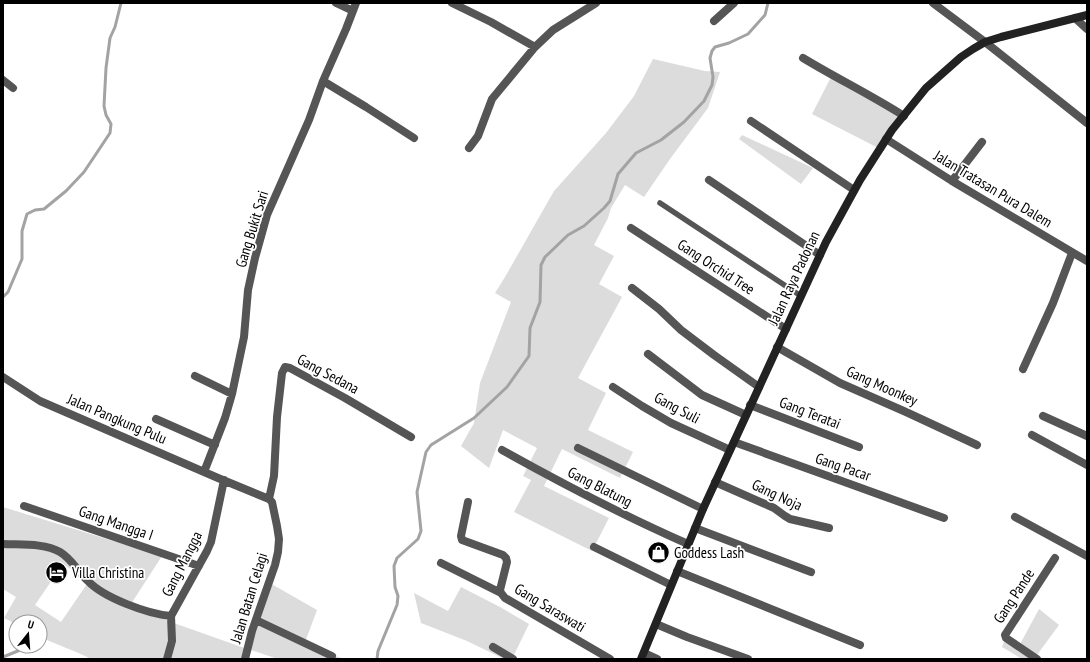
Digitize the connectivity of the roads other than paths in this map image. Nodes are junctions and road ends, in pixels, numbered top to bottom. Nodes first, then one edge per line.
1 (336, 3) edge
2 (356, 3) edge
3 (452, 3) edge
4 (596, 3) edge
5 (734, 3) edge
6 (933, 3) edge
7 (353, 11) junction
8 (1087, 15) edge
9 (1075, 18) junction
10 (714, 21) dead end
11 (1087, 29) edge
12 (986, 42) junction
13 (535, 47) junction
14 (802, 58) dead end
15 (3, 80) edge
16 (322, 81) junction
17 (13, 88) dead end
18 (904, 116) junction
19 (751, 120) dead end
20 (1087, 123) edge
21 (414, 138) dead end
22 (886, 139) junction
23 (982, 142) dead end
24 (469, 148) dead end
25 (709, 180) dead end
26 (952, 181) junction
27 (854, 190) junction
28 (660, 203) dead end
29 (631, 228) dead end
30 (1072, 253) junction
31 (820, 255) junction
32 (1087, 261) edge
33 (632, 288) dead end
34 (801, 296) junction
35 (786, 329) junction
36 (777, 347) junction
37 (648, 354) dead end
38 (1023, 368) dead end
39 (195, 376) dead end
40 (3, 377) edge
41 (759, 386) junction
42 (613, 387) dead end
43 (232, 394) junction
44 (750, 406) junction
45 (746, 415) junction
46 (1043, 416) dead end
47 (156, 419) dead end
48 (1032, 435) dead end
49 (1087, 436) edge
50 (411, 437) dead end
51 (734, 442) junction
52 (215, 445) junction
53 (977, 445) dead end
54 (859, 447) dead end
55 (578, 448) dead end
56 (502, 450) dead end
57 (730, 450) junction
58 (1087, 465) edge
59 (204, 472) junction
60 (224, 480) junction
61 (715, 482) junction
62 (269, 499) junction
63 (468, 502) dead end
64 (24, 506) dead end
65 (703, 509) junction
66 (1015, 517) dead end
67 (944, 518) dead end
68 (695, 528) junction
69 (829, 528) dead end
70 (3, 544) edge
71 (688, 544) junction
72 (594, 547) dead end
73 (1087, 556) edge
74 (1055, 558) dead end
75 (441, 563) dead end
76 (199, 566) junction
77 (677, 571) junction
78 (811, 572) dead end
79 (672, 585) junction
80 (500, 594) junction
81 (171, 616) junction
82 (256, 620) junction
83 (656, 624) junction
84 (860, 645) dead end
85 (493, 647) dead end
86 (332, 656) dead end
87 (643, 656) edge
88 (167, 659) edge
89 (244, 659) edge
90 (513, 659) edge
91 (610, 659) edge
92 (657, 659) edge
93 (748, 659) edge
94 (1037, 659) edge

1 - 7 street
2 - 7 street, Gang Bukit Sari
3 - 13 street
4 - 13 street
5 - 10 street
6 - 12 street
7 - 16 street, Gang Bukit Sari
8 - 9 main road, Jalan Raya Padonan
9 - 11 street
9 - 12 main road, Jalan Raya Padonan
12 - 18 main road, Jalan Raya Padonan
12 - 20 street
13 - 24 street
14 - 18 street
15 - 17 street
16 - 21 street
16 - 43 street, Gang Bukit Sari
18 - 22 main road, Jalan Raya Padonan
19 - 27 street
22 - 26 street, Jalan Tratasan Pura Dalem
22 - 27 main road, Jalan Raya Padonan
23 - 26 street
25 - 31 street
26 - 30 street, Jalan Tratasan Pura Dalem
27 - 31 main road, Jalan Raya Padonan
28 - 34 lane
29 - 35 street, Gang Orchid Tree
30 - 32 street, Jalan Tratasan Pura Dalem
30 - 38 street
31 - 34 main road, Jalan Raya Padonan
33 - 41 street
34 - 35 main road, Jalan Raya Padonan
35 - 36 main road, Jalan Raya Padonan
36 - 41 main road, Jalan Raya Padonan
36 - 53 street, Gang Moonkey
37 - 45 street
39 - 43 street
40 - 59 street, Jalan Pangkung Pulu
41 - 44 main road, Jalan Raya Padonan
42 - 57 street, Gang Suli
43 - 52 street, Gang Bukit Sari
44 - 45 main road, Jalan Raya Padonan
44 - 54 street, Gang Teratai
45 - 51 main road, Jalan Raya Padonan
46 - 49 street
47 - 52 street
48 - 58 street
50 - 62 street, Gang Sedana
51 - 57 main road, Jalan Raya Padonan
51 - 67 street, Gang Pacar
52 - 59 street, Gang Bukit Sari
55 - 65 street
56 - 71 street, Gang Blatung
57 - 61 main road, Jalan Raya Padonan
59 - 60 street, Jalan Pangkung Pulu
60 - 62 street, Jalan Pangkung Pulu
60 - 76 street, Gang Mangga
61 - 65 main road, Jalan Raya Padonan
61 - 69 street, Gang Noja
62 - 82 street, Jalan Batan Celagi
63 - 80 street, Gang Saraswati
64 - 76 street, Gang Mangga I
65 - 68 main road, Jalan Raya Padonan
66 - 73 street
68 - 71 main road, Jalan Raya Padonan
68 - 78 street
70 - 81 street
71 - 77 main road, Jalan Raya Padonan
72 - 79 street
74 - 94 street, Gang Pande
75 - 80 street
76 - 81 street, Gang Mangga
77 - 79 main road, Jalan Raya Padonan
77 - 84 street
79 - 83 main road, Jalan Raya Padonan
80 - 91 street, Gang Saraswati
81 - 88 street, Gang Mangga
82 - 86 street
82 - 89 street, Jalan Batan Celagi
83 - 87 main road, Jalan Raya Padonan
83 - 93 street
85 - 90 street
87 - 92 street

